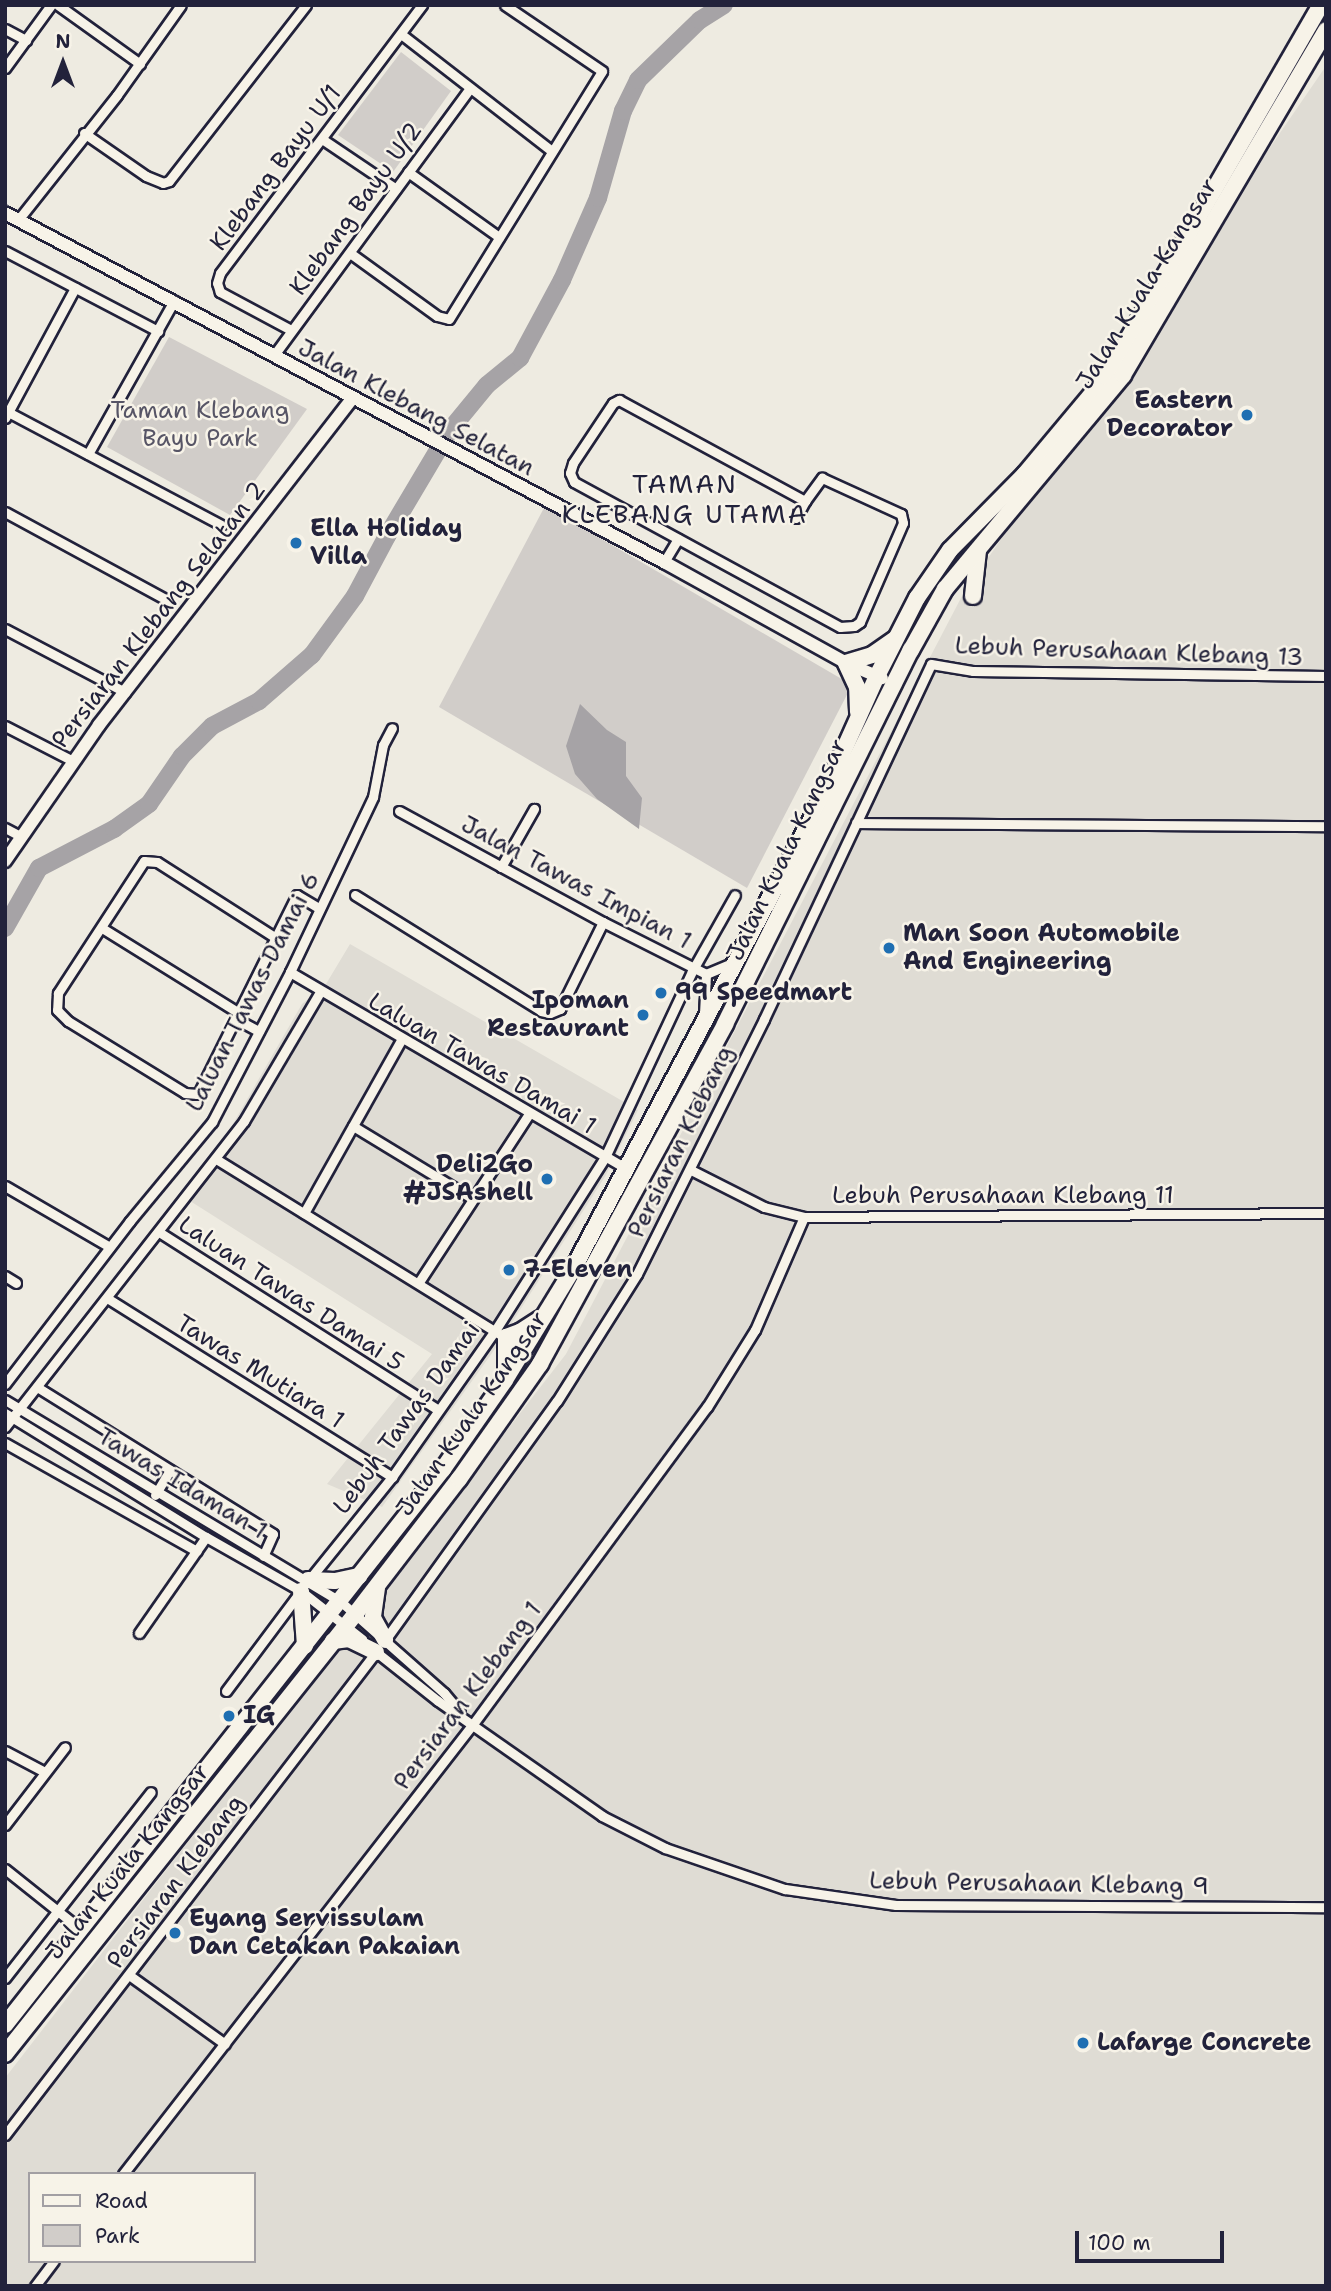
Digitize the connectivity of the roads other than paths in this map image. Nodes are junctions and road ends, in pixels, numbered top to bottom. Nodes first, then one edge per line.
1 (51, 5) edge
2 (58, 5) edge
3 (181, 5) edge
4 (306, 5) edge
5 (422, 5) edge
6 (505, 5) edge
7 (1321, 5) edge
8 (5, 29) edge
9 (1326, 30) edge
10 (401, 34) junction
11 (26, 40) junction
12 (140, 64) junction
13 (5, 68) edge
14 (470, 88) junction
15 (84, 133) junction
16 (322, 139) junction
17 (552, 151) junction
18 (408, 172) junction
19 (396, 189) junction
20 (5, 213) edge
21 (18, 220) junction
22 (499, 237) junction
23 (5, 251) edge
24 (350, 253) junction
25 (75, 288) junction
26 (174, 301) junction
27 (291, 330) junction
28 (158, 331) junction
29 (274, 355) junction
30 (352, 399) junction
31 (7, 415) edge
32 (88, 453) junction
33 (805, 501) junction
34 (5, 512) edge
35 (796, 518) dead end
36 (221, 525) dead end
37 (678, 539) junction
38 (978, 551) junction
39 (664, 562) junction
40 (973, 596) dead end
41 (169, 601) dead end
42 (5, 629) edge
43 (897, 638) junction
44 (916, 640) junction
45 (846, 663) junction
46 (931, 663) joint
47 (1326, 676) edge
48 (879, 677) junction
49 (125, 692) junction
50 (858, 719) junction
51 (5, 726) edge
52 (392, 728) dead end
53 (74, 761) junction
54 (844, 785) junction
55 (534, 809) dead end
56 (399, 811) dead end
57 (856, 823) junction
58 (1326, 827) edge
59 (5, 828) edge
60 (22, 836) junction
61 (5, 861) edge
62 (501, 867) junction
63 (355, 895) dead end
64 (735, 895) dead end
65 (319, 908) junction
66 (603, 922) junction
67 (102, 928) junction
68 (276, 938) junction
69 (735, 961) junction
70 (694, 967) junction
71 (290, 972) junction
72 (706, 974) junction
73 (320, 992) junction
74 (237, 1016) junction
75 (703, 1020) junction
76 (259, 1031) junction
77 (401, 1040) junction
78 (529, 1114) junction
79 (353, 1126) junction
80 (605, 1157) junction
81 (216, 1159) junction
82 (625, 1168) junction
83 (691, 1170) junction
84 (5, 1186) edge
85 (473, 1199) junction
86 (304, 1213) junction
87 (1326, 1213) edge
88 (804, 1217) junction
89 (159, 1232) junction
90 (110, 1247) junction
91 (5, 1276) edge
92 (419, 1282) junction
93 (16, 1283) dead end
94 (107, 1298) junction
95 (545, 1316) junction
96 (563, 1325) junction
97 (501, 1333) junction
98 (524, 1349) junction
99 (505, 1380) junction
100 (5, 1384) edge
101 (37, 1387) junction
102 (522, 1390) junction
103 (5, 1400) edge
104 (20, 1409) junction
105 (438, 1410) junction
106 (9, 1416) edge
107 (5, 1427) edge
108 (5, 1443) edge
109 (170, 1470) junction
110 (392, 1477) junction
111 (157, 1492) junction
112 (150, 1503) junction
113 (206, 1537) junction
114 (197, 1551) junction
115 (263, 1556) junction
116 (359, 1576) junction
117 (304, 1586) junction
118 (377, 1586) junction
119 (335, 1607) junction
120 (351, 1619) junction
121 (139, 1633) dead end
122 (333, 1641) junction
123 (304, 1646) junction
124 (381, 1646) junction
125 (226, 1691) dead end
126 (463, 1716) junction
127 (473, 1724) junction
128 (65, 1747) dead end
129 (5, 1751) edge
130 (45, 1772) junction
131 (151, 1792) dead end
132 (5, 1825) edge
133 (5, 1869) edge
134 (1326, 1907) edge
135 (56, 1911) junction
136 (79, 1928) junction
137 (129, 1975) junction
138 (5, 1978) edge
139 (5, 2025) edge
140 (225, 2044) junction
141 (5, 2054) edge
142 (5, 2135) edge
143 (125, 2172) edge
144 (52, 2263) edge
145 (35, 2286) edge

1 - 11 street
2 - 12 street
3 - 12 street
4 - 15 street
5 - 10 street, Klebang Bayu U/1
6 - 17 street
7 - 43 highway, Jalan Kuala Kangsar
8 - 11 street
9 - 38 highway, Jalan Kuala Kangsar
10 - 14 street
10 - 16 street, Klebang Bayu U/1
11 - 13 street
12 - 15 street
14 - 17 street
14 - 18 street, Klebang Bayu U/2
15 - 21 street
16 - 19 street
16 - 27 street, Klebang Bayu U/1
17 - 22 street
18 - 19 street, Klebang Bayu U/2
18 - 22 street
19 - 24 street, Klebang Bayu U/2
20 - 21 street, Jalan Klebang Selatan
21 - 26 street, Jalan Klebang Selatan
22 - 24 street
23 - 25 street
24 - 27 street, Klebang Bayu U/2
25 - 28 street
25 - 31 street
26 - 28 street
26 - 29 street, Jalan Klebang Selatan
27 - 29 street, Klebang Bayu U/2
28 - 32 street
29 - 30 street, Jalan Klebang Selatan
30 - 39 street, Jalan Klebang Selatan
30 - 49 street, Persiaran Klebang Selatan 2
31 - 32 street
32 - 36 street
33 - 35 street
33 - 37 street
33 - 37 street
34 - 41 street
37 - 39 street
38 - 40 highway
38 - 44 highway, Jalan Kuala Kangsar
39 - 45 street, Jalan Klebang Selatan
42 - 49 street
43 - 45 highway
43 - 48 highway, Jalan Kuala Kangsar
44 - 48 highway
44 - 54 highway, Jalan Kuala Kangsar
45 - 48 street, Jalan Klebang Selatan
45 - 50 highway
46 - 47 street, Lebuh Perusahaan Klebang 13
46 - 57 street, Persiaran Klebang
48 - 50 highway, Jalan Kuala Kangsar
48 - 54 highway
49 - 53 street, Persiaran Klebang Selatan 2
50 - 69 highway, Jalan Kuala Kangsar
51 - 53 street
52 - 65 street, Laluan Tawas Damai 6
53 - 60 street, Persiaran Klebang Selatan 2
54 - 96 highway, Jalan Kuala Kangsar
55 - 62 street
56 - 62 street, Jalan Tawas Impian 1
57 - 58 street
57 - 83 street, Persiaran Klebang
59 - 60 street
60 - 61 street, Persiaran Klebang Selatan 2
62 - 66 street, Jalan Tawas Impian 1
63 - 66 street
64 - 70 street, Lebuh Tawas Damai
65 - 68 street
65 - 71 street, Laluan Tawas Damai 6
66 - 70 street, Jalan Tawas Impian 1
67 - 68 street
67 - 74 street
67 - 74 street
68 - 74 street
69 - 72 street, Jalan Tawas Impian 1
69 - 75 highway, Jalan Kuala Kangsar
70 - 72 street, Jalan Tawas Impian 1
70 - 80 street, Lebuh Tawas Damai
71 - 73 street, Laluan Tawas Damai 1
71 - 76 street, Laluan Tawas Damai 6
72 - 75 street
73 - 77 street, Laluan Tawas Damai 1
73 - 81 street, Laluan Tawas Damai 6
74 - 76 street
75 - 82 highway, Jalan Kuala Kangsar
76 - 90 street, Laluan Tawas Damai 6
77 - 78 street, Laluan Tawas Damai 1
77 - 79 street
78 - 80 street, Laluan Tawas Damai 1
78 - 85 street
79 - 85 street
79 - 86 street
80 - 82 street, Laluan Tawas Damai 1
80 - 97 street, Lebuh Tawas Damai
81 - 86 street
81 - 89 street, Laluan Tawas Damai 6
82 - 95 highway, Jalan Kuala Kangsar
83 - 88 street, Lebuh Perusahaan Klebang 11
83 - 124 street, Persiaran Klebang
84 - 90 street
85 - 92 street
86 - 92 street
87 - 88 street, Lebuh Perusahaan Klebang 11
88 - 127 street, Persiaran Klebang 1
89 - 94 street, Laluan Tawas Damai 6
89 - 105 street, Laluan Tawas Damai 5
90 - 100 street, Laluan Tawas Damai 6
91 - 93 street
92 - 97 street
94 - 101 street, Laluan Tawas Damai 6
94 - 110 street, Tawas Mutiara 1
95 - 97 highway
95 - 98 highway, Jalan Kuala Kangsar
96 - 98 highway
96 - 102 highway, Jalan Kuala Kangsar
97 - 98 street
97 - 99 highway
97 - 105 street, Lebuh Tawas Damai
98 - 99 highway, Jalan Kuala Kangsar
98 - 102 highway
99 - 116 highway, Jalan Kuala Kangsar
101 - 104 street, Laluan Tawas Damai 6
101 - 109 street
102 - 118 highway, Jalan Kuala Kangsar
103 - 104 street, Tawas Idaman 1
104 - 106 street, Laluan Tawas Damai 6
104 - 111 street, Tawas Idaman 1
105 - 110 street, Lebuh Tawas Damai
106 - 107 street, Laluan Tawas Damai 6
106 - 112 street, Tawas Idaman 1
108 - 114 street
109 - 111 street
109 - 115 street
110 - 117 street, Lebuh Tawas Damai
111 - 112 street
111 - 115 street, Tawas Idaman 1
112 - 113 street, Tawas Idaman 1
113 - 114 street
113 - 117 street, Tawas Idaman 1
114 - 121 street
115 - 117 street, Tawas Idaman 1
116 - 117 highway
116 - 119 highway, Jalan Kuala Kangsar
117 - 119 street, Tawas Idaman 1
117 - 119 street, Tawas Idaman 1
117 - 123 highway
117 - 125 street, Lebuh Tawas Damai
118 - 120 highway, Jalan Kuala Kangsar
118 - 124 highway
119 - 120 street
119 - 120 street
119 - 123 highway, Jalan Kuala Kangsar
120 - 122 highway, Jalan Kuala Kangsar
120 - 124 street, Lebuh Perusahaan Klebang 9
120 - 124 street, Lebuh Perusahaan Klebang 9
122 - 124 highway
122 - 141 highway, Jalan Kuala Kangsar
123 - 136 highway, Jalan Kuala Kangsar
124 - 126 street, Lebuh Perusahaan Klebang 9
124 - 126 street, Lebuh Perusahaan Klebang 9
124 - 137 street, Persiaran Klebang
126 - 127 street, Lebuh Perusahaan Klebang 9
127 - 134 street, Lebuh Perusahaan Klebang 9
127 - 140 street, Persiaran Klebang 1
128 - 130 street
129 - 130 street
130 - 132 street
131 - 135 street
133 - 135 street
135 - 136 street
135 - 138 street
136 - 139 highway, Jalan Kuala Kangsar
137 - 140 street
137 - 142 street, Persiaran Klebang
140 - 143 street, Persiaran Klebang 1
144 - 145 street

